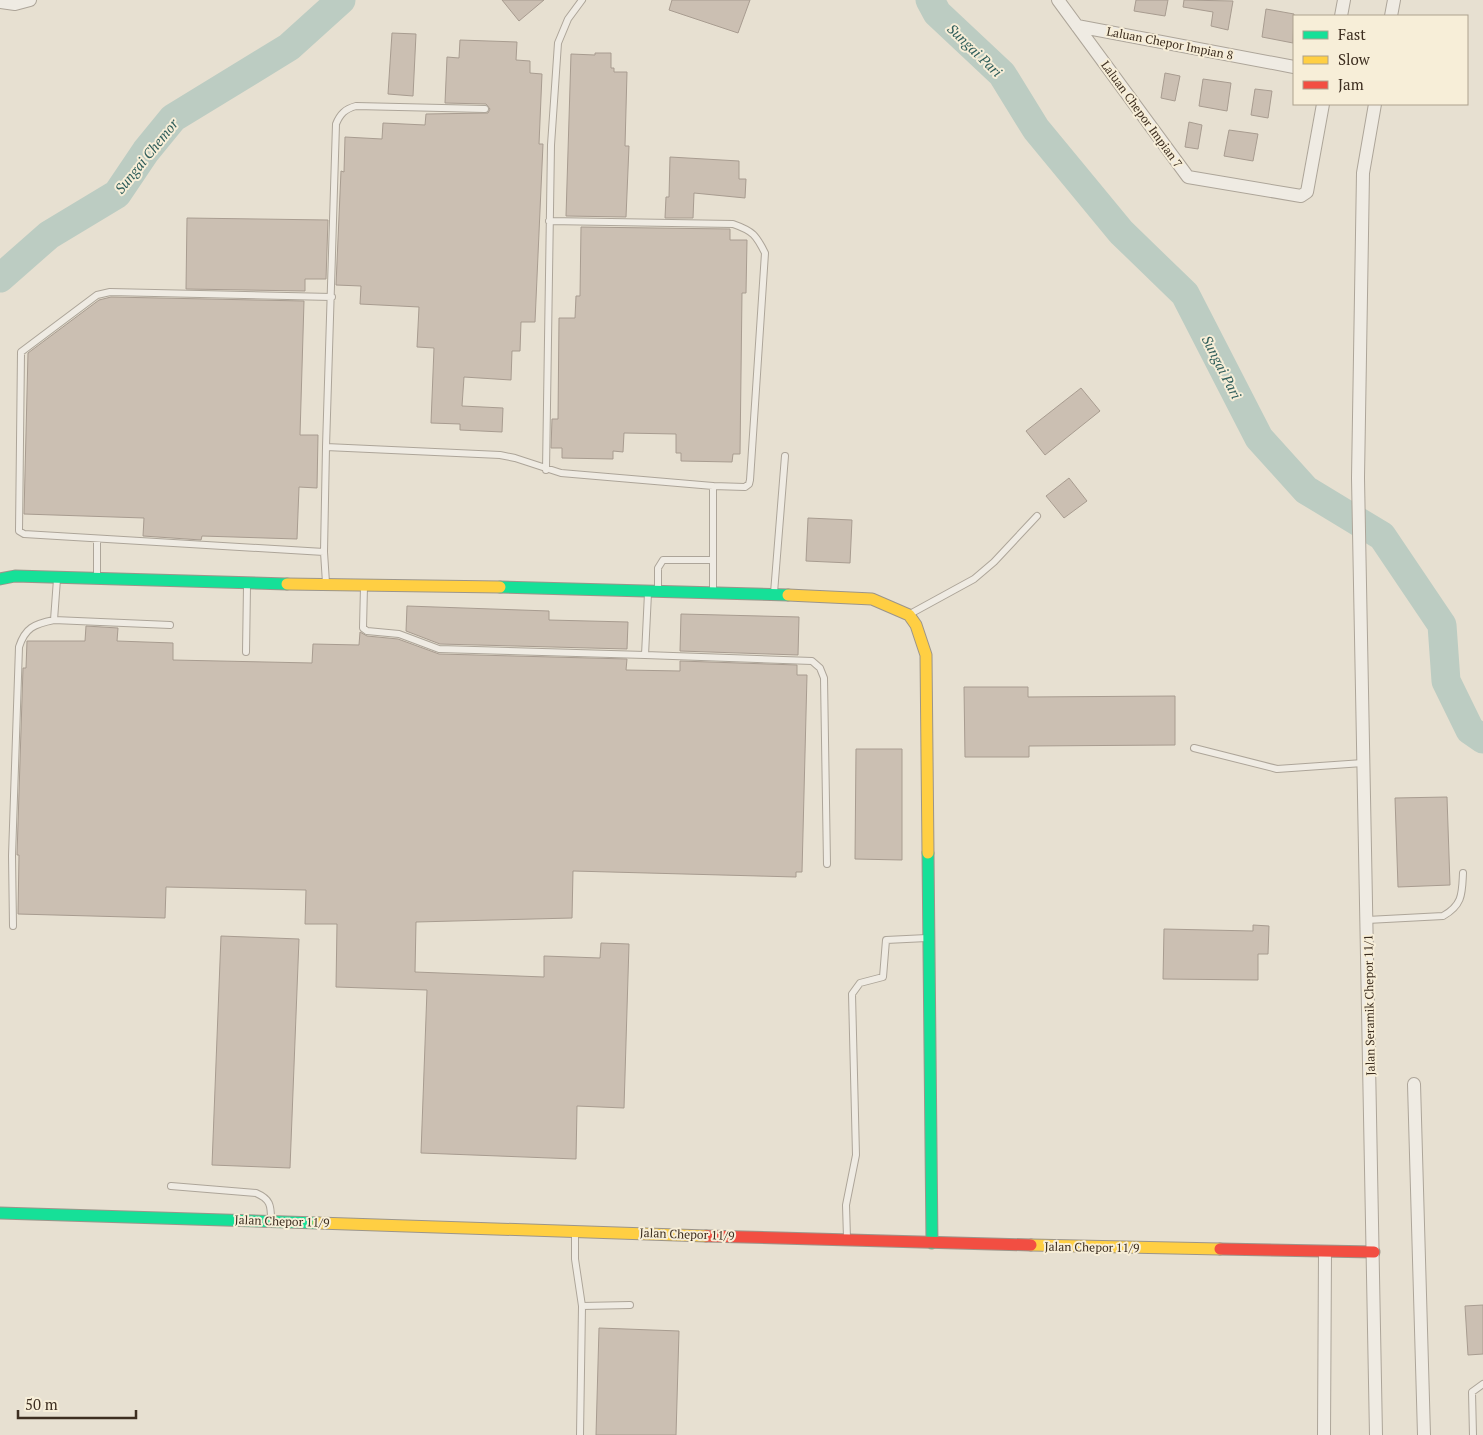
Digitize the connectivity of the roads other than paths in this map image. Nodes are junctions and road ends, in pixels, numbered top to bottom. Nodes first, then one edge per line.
1 (30, 0) edge
2 (582, 0) edge
3 (1058, 0) edge
4 (1344, 0) edge
5 (1394, 0) edge
6 (0, 2) edge
7 (1341, 15) edge
8 (1391, 15) edge
9 (1077, 26) junction
10 (1293, 67) edge
11 (1323, 105) edge
12 (1375, 105) edge
13 (485, 109) dead end
14 (550, 221) junction
15 (332, 297) junction
16 (326, 447) junction
17 (784, 456) dead end
18 (546, 470) junction
19 (713, 486) junction
20 (1037, 516) dead end
21 (97, 539) junction
22 (324, 552) junction
23 (713, 560) junction
24 (57, 578) junction
25 (0, 579) edge
26 (97, 580) junction
27 (247, 584) junction
28 (326, 584) junction
29 (364, 584) junction
30 (653, 592) junction
31 (713, 593) junction
32 (774, 594) junction
33 (909, 615) junction
34 (54, 620) junction
35 (170, 625) dead end
36 (246, 652) dead end
37 (645, 655) junction
38 (1194, 748) dead end
39 (1363, 763) junction
40 (827, 864) dead end
41 (1463, 873) dead end
42 (1367, 920) junction
43 (13, 926) dead end
44 (929, 938) junction
45 (1414, 1084) dead end
46 (171, 1186) dead end
47 (0, 1213) edge
48 (271, 1220) junction
49 (575, 1230) junction
50 (847, 1240) junction
51 (932, 1243) junction
52 (1325, 1252) junction
53 (1374, 1252) junction
54 (630, 1305) dead end
55 (582, 1306) junction
56 (1483, 1384) edge
57 (580, 1435) edge
58 (1324, 1435) edge
59 (1376, 1435) edge
60 (1424, 1435) edge
61 (1473, 1435) edge

1 - 6 street
2 - 14 lane
3 - 9 street
4 - 7 street
5 - 8 street
9 - 10 street, Laluan Chepor Impian 8
9 - 11 street, Laluan Chepor Impian 7
12 - 39 street, Jalan Seramik Chepor 11/1
13 - 15 lane
14 - 18 lane
14 - 19 lane
15 - 16 lane
15 - 21 lane
16 - 18 lane
16 - 22 lane
17 - 32 lane
18 - 19 lane
19 - 23 lane
20 - 33 lane
21 - 22 lane
21 - 26 lane
22 - 28 lane
23 - 30 lane
23 - 31 lane
24 - 25 street
24 - 26 street
24 - 34 lane
26 - 27 street
27 - 28 street
27 - 36 lane
28 - 29 street
29 - 30 street
29 - 37 lane
30 - 31 street
30 - 37 lane
31 - 32 street
32 - 33 street
33 - 44 street
34 - 35 lane
34 - 43 lane
37 - 40 lane
38 - 39 lane
39 - 42 street, Jalan Seramik Chepor 11/1
41 - 42 lane
42 - 53 street, Jalan Seramik Chepor 11/1
44 - 50 lane
44 - 51 street
45 - 60 street
46 - 48 lane
47 - 48 street, Jalan Chepor 11/9
48 - 49 street, Jalan Chepor 11/9
49 - 50 street, Jalan Chepor 11/9
49 - 55 lane
50 - 51 street, Jalan Chepor 11/9
51 - 52 street, Jalan Chepor 11/9
52 - 53 street, Jalan Chepor 11/9
52 - 58 street
53 - 59 street, Jalan Seramik Chepor 11/1
54 - 55 lane
55 - 57 lane
56 - 61 lane

